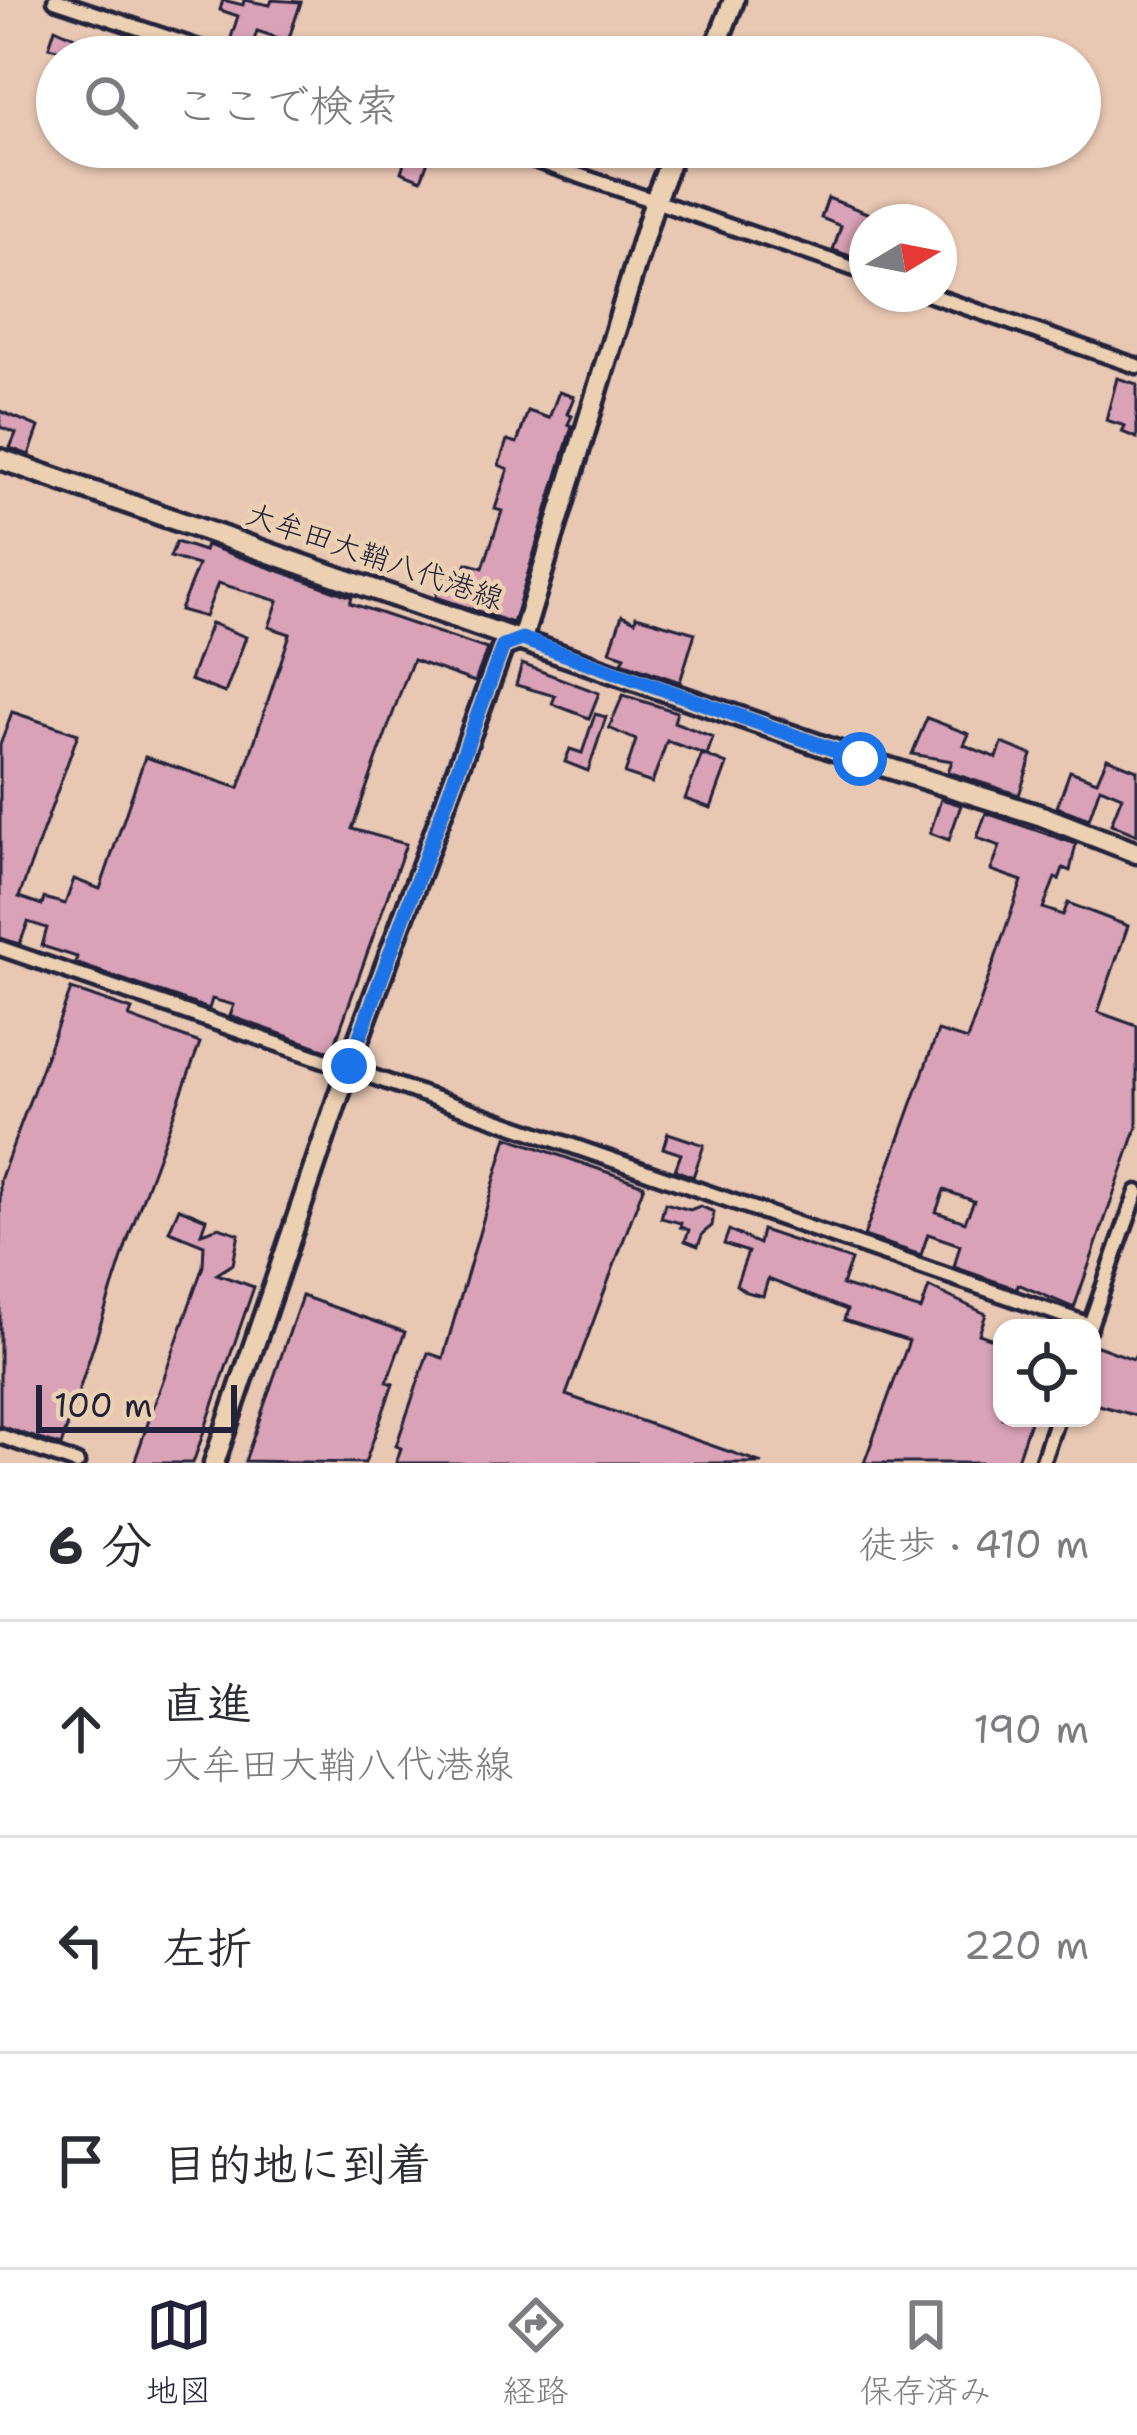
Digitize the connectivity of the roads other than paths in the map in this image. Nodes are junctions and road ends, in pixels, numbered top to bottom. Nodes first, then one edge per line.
1 (55, 0) edge
2 (734, 0) edge
3 (163, 36) edge
4 (720, 36) edge
5 (558, 168) edge
6 (668, 168) edge
7 (655, 200) junction
8 (849, 267) edge
9 (957, 304) edge
10 (1137, 366) edge
11 (0, 459) edge
12 (522, 639) junction
13 (1137, 854) edge
14 (0, 947) edge
15 (349, 1066) junction
16 (1137, 1192) edge
17 (1066, 1319) edge
18 (1092, 1319) edge
19 (1055, 1427) edge
20 (0, 1436) edge
21 (77, 1463) edge
22 (214, 1463) edge
23 (1042, 1463) edge

1 - 3 street
2 - 4 main road
5 - 7 street
6 - 7 main road
7 - 8 street
7 - 12 main road
9 - 10 street
11 - 12 main road, 大牟田大鞘八代港線
12 - 13 main road, 大牟田大鞘八代港線
12 - 15 main road
14 - 15 street
15 - 17 street
15 - 22 main road
16 - 18 street
19 - 23 street
20 - 21 street

